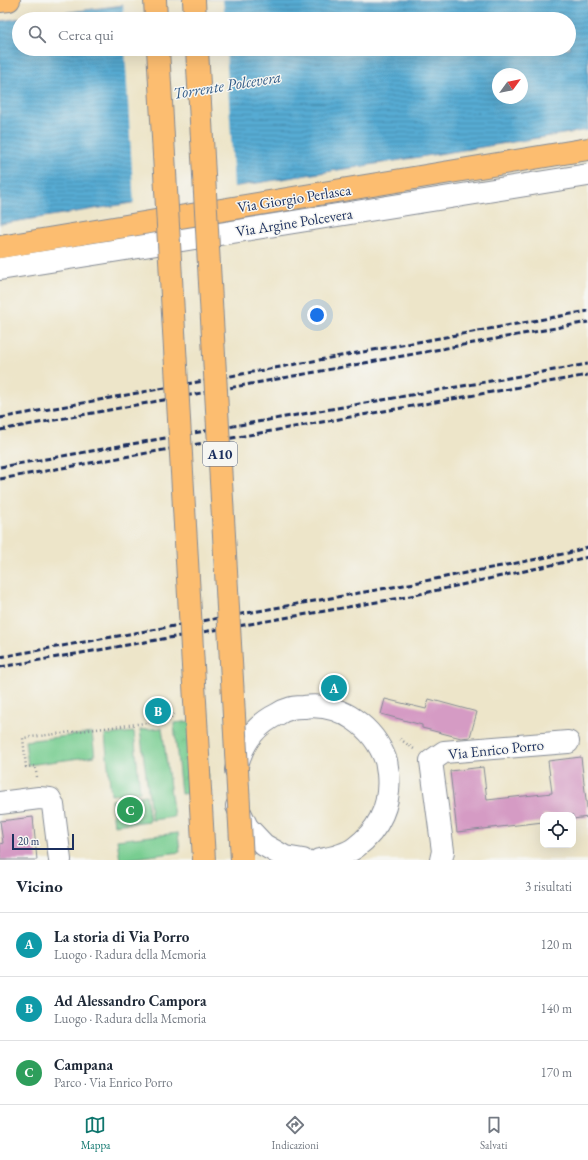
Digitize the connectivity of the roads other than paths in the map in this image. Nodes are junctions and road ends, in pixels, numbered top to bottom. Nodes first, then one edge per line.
1 (9, 0) edge
2 (155, 0) edge
3 (194, 0) edge
4 (0, 1) edge
5 (156, 12) edge
6 (195, 12) edge
7 (158, 56) edge
8 (197, 56) edge
9 (588, 149) edge
10 (588, 175) edge
11 (0, 247) edge
12 (0, 269) edge
13 (568, 742) dead end
14 (0, 802) edge
15 (60, 860) edge
16 (204, 860) edge
17 (242, 860) edge
18 (303, 860) edge
19 (319, 860) edge
20 (441, 860) edge

1 - 4 main road
2 - 5 main road
3 - 6 main road
7 - 16 main road, A10, bridge
8 - 17 main road, A10, bridge
9 - 11 main road, Via Giorgio Perlasca
10 - 12 street, Via Argine Polcevera
13 - 20 street, Via Enrico Porro
14 - 15 street
18 - 19 street

